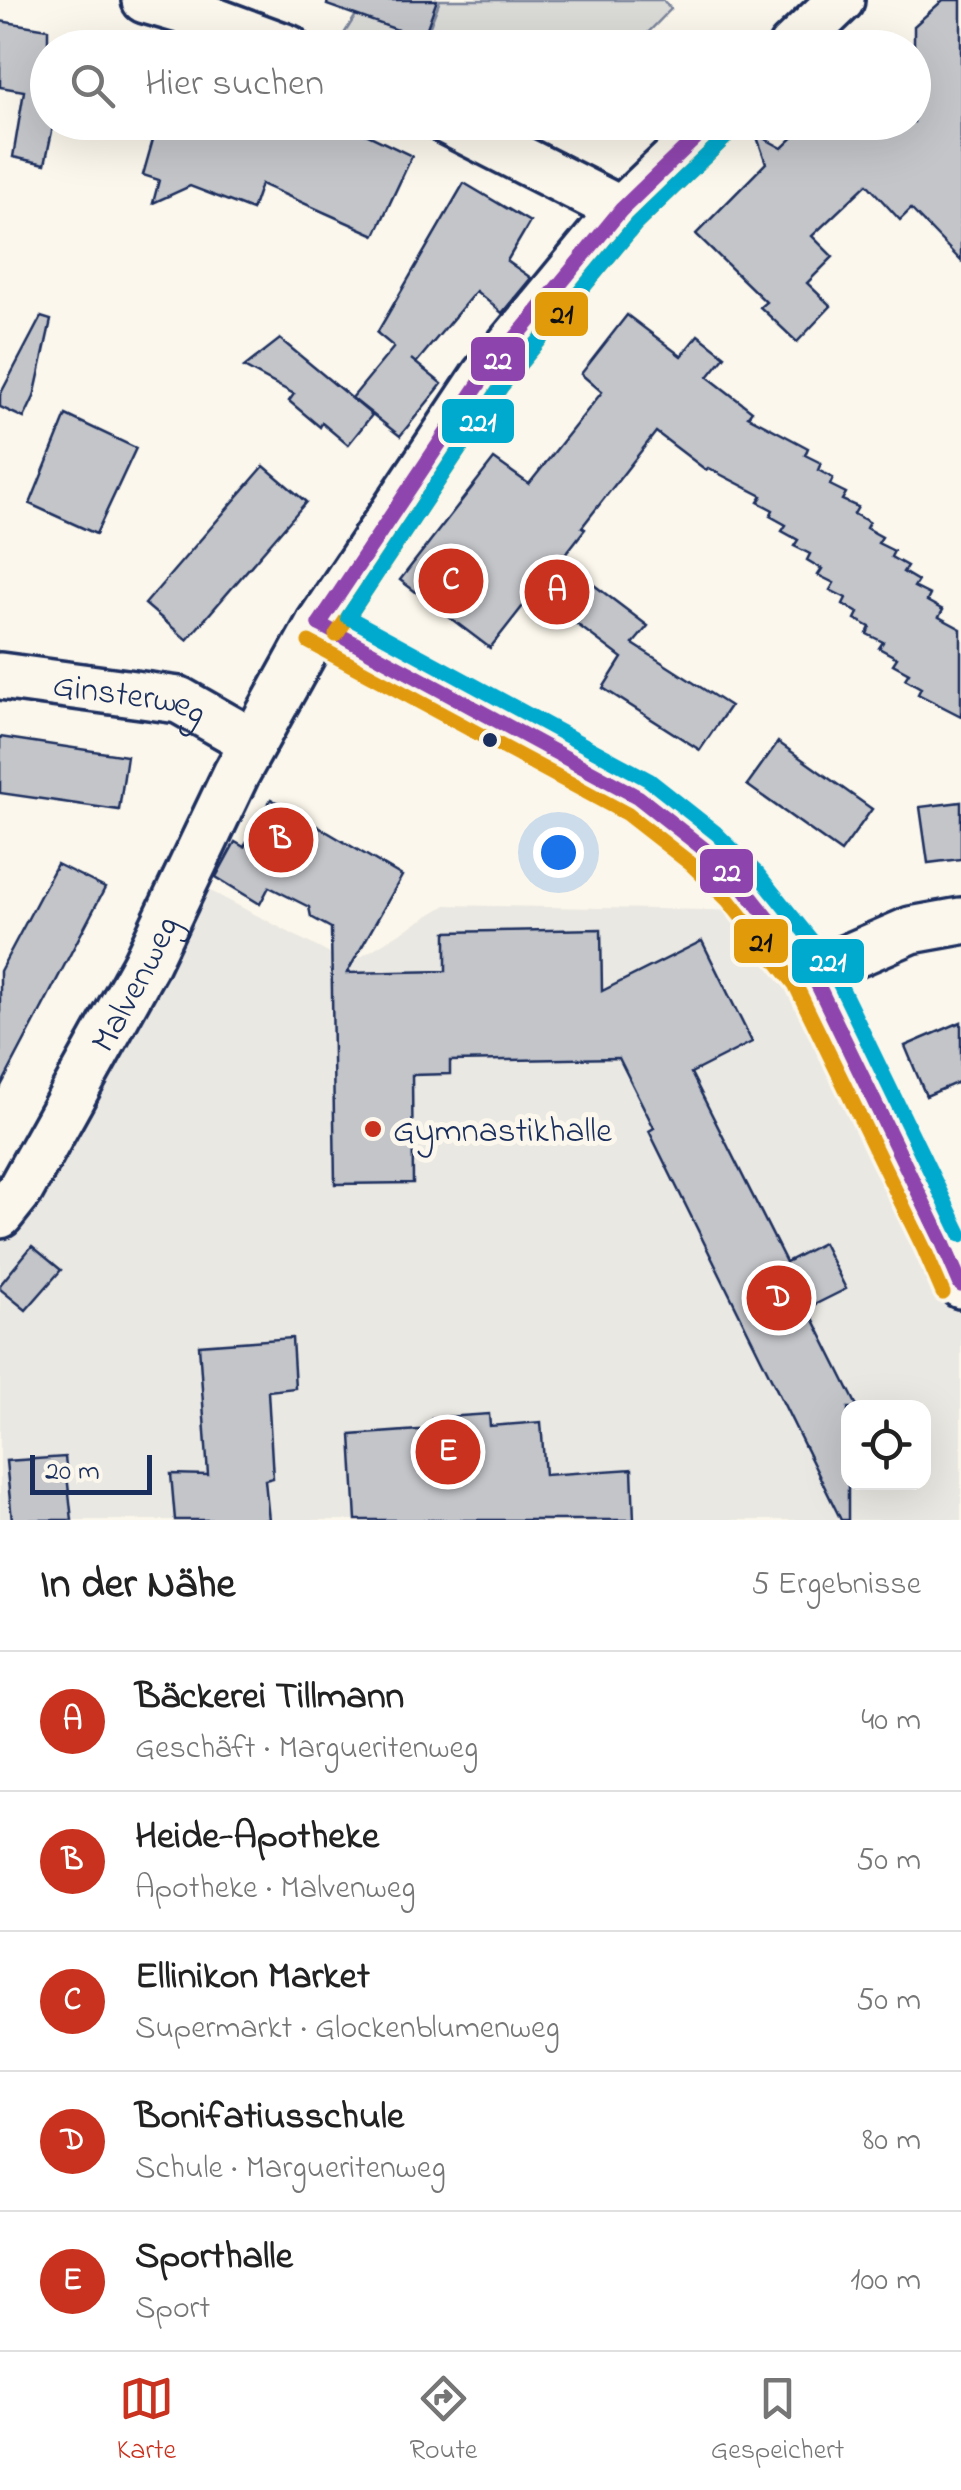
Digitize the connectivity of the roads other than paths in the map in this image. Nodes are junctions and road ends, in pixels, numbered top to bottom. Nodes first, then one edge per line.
1 (145, 0) edge
2 (841, 0) edge
3 (238, 30) edge
4 (810, 30) edge
5 (483, 140) edge
6 (694, 140) edge
7 (621, 210) junction
8 (319, 624) junction
9 (0, 676) edge
10 (253, 742) junction
11 (961, 921) edge
12 (812, 972) junction
13 (0, 1215) edge
14 (961, 1285) edge

1 - 3 street
2 - 4 street
5 - 7 street
6 - 7 street, Malvenweg
7 - 8 street, Malvenweg
8 - 10 street, Malvenweg
8 - 12 street
9 - 10 street, Ginsterweg
10 - 13 street, Malvenweg
11 - 12 street
12 - 14 street

